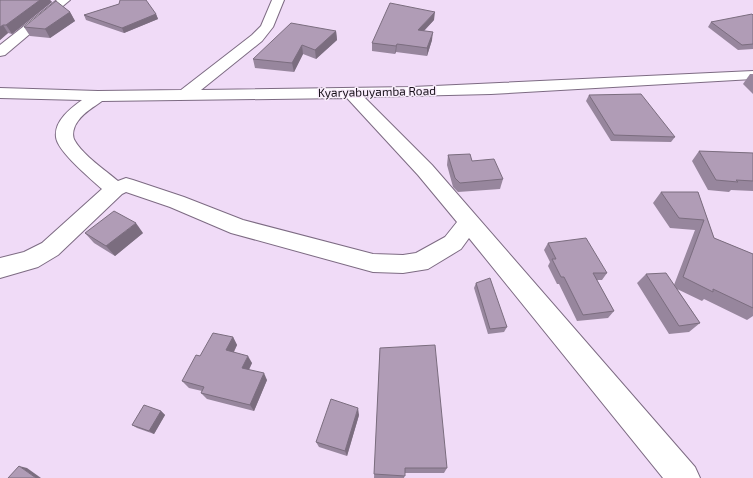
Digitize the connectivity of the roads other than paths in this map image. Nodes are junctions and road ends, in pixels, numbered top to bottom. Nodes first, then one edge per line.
1 (64, 0) edge
2 (278, 0) edge
3 (0, 52) edge
4 (753, 74) edge
5 (0, 93) edge
6 (351, 93) junction
7 (185, 95) junction
8 (98, 96) junction
9 (115, 189) junction
10 (469, 222) junction
11 (0, 268) edge
12 (684, 478) edge

1 - 3 street
2 - 7 street
4 - 6 street, Kyaryabuyamba Road
5 - 8 street, Kyaryabuyamba Road
6 - 7 street, Kyaryabuyamba Road
6 - 10 street
7 - 8 street, Kyaryabuyamba Road
8 - 9 street
9 - 10 street
9 - 11 street
10 - 12 street

